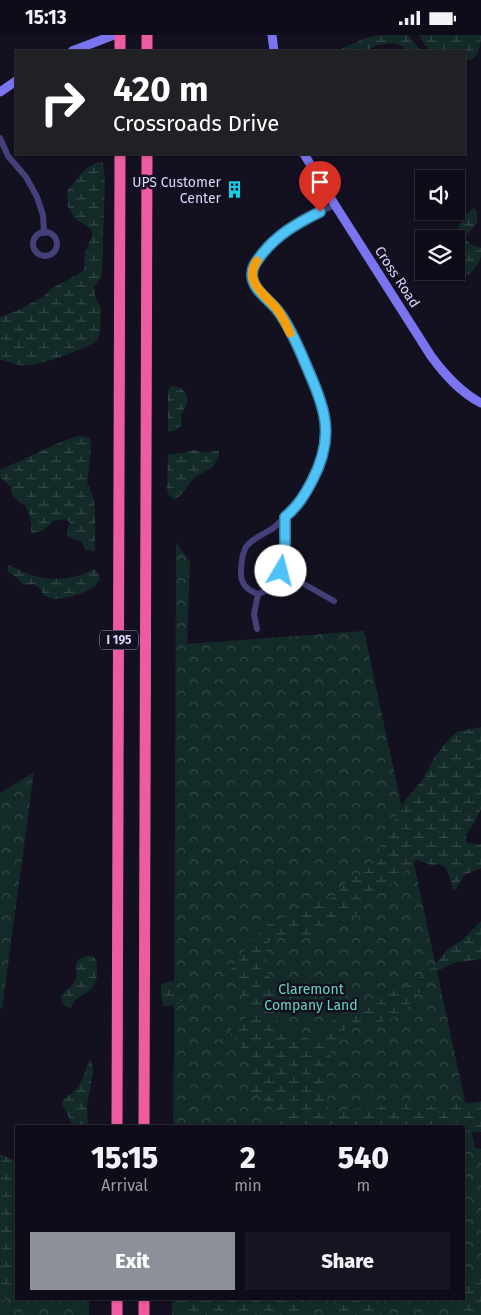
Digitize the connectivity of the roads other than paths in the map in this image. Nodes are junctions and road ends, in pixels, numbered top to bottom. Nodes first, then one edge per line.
1 (114, 35) edge
2 (120, 35) edge
3 (147, 35) edge
4 (272, 35) edge
5 (75, 50) edge
6 (120, 50) edge
7 (147, 50) edge
8 (274, 50) edge
9 (15, 82) edge
10 (0, 92) edge
11 (0, 137) edge
12 (120, 155) edge
13 (147, 155) edge
14 (305, 155) edge
15 (335, 205) junction
16 (44, 233) dead end
17 (481, 403) edge
18 (285, 517) junction
19 (281, 571) junction
20 (258, 594) junction
21 (334, 601) dead end
22 (257, 629) dead end
23 (117, 1125) edge
24 (144, 1125) edge
25 (117, 1300) edge
26 (144, 1300) edge
27 (117, 1315) edge
28 (144, 1315) edge

1 - 5 street
2 - 6 highway
3 - 7 highway
4 - 8 street
9 - 10 street
11 - 16 street
12 - 23 highway, I 195
13 - 24 highway, I 195
14 - 15 street, Cross Road
15 - 17 street, Cross Road
15 - 18 street
18 - 19 street
18 - 20 street
19 - 20 street
19 - 21 street
20 - 22 street
25 - 27 highway
26 - 28 highway

